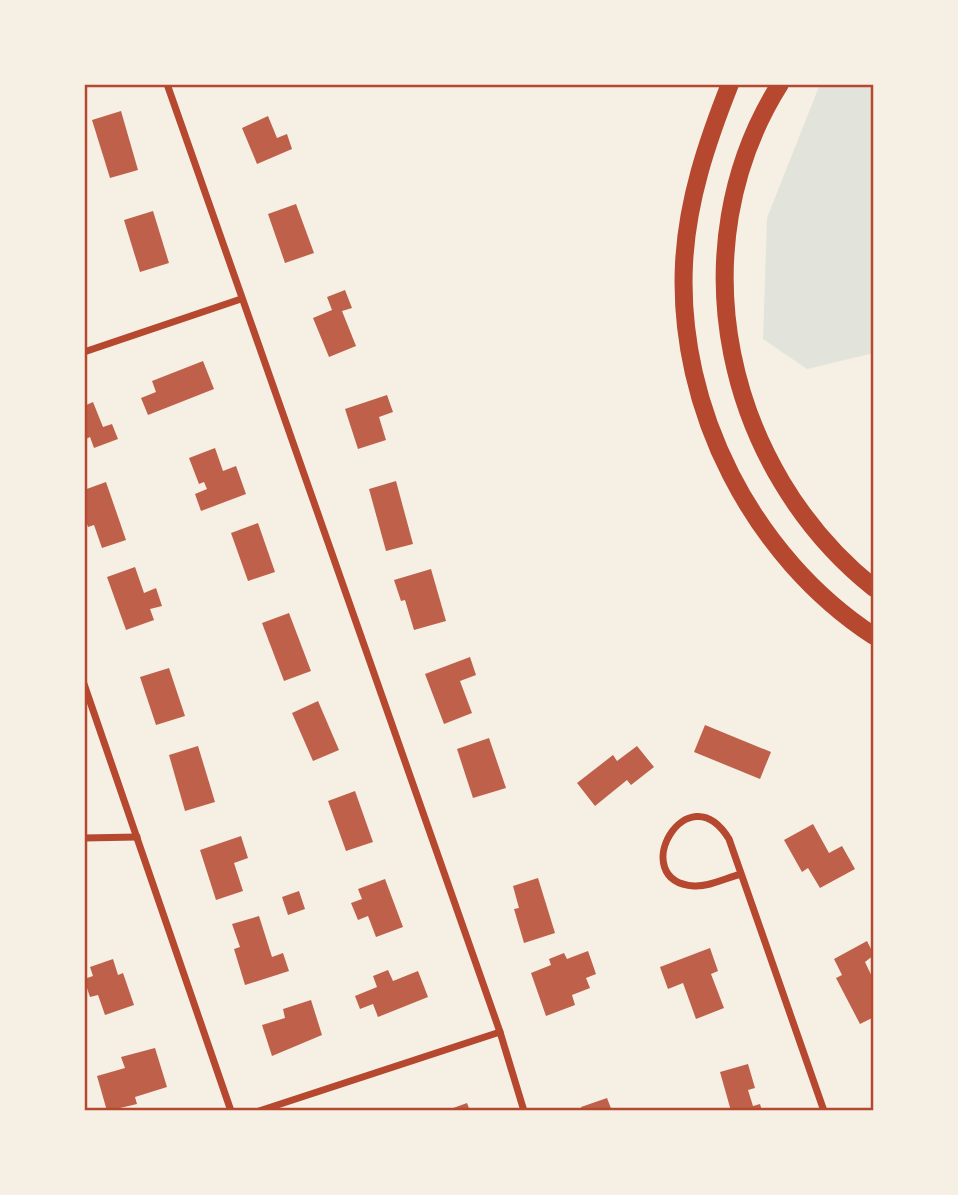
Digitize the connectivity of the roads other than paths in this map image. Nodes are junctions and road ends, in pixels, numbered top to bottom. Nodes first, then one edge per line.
1 (167, 84) edge
2 (730, 84) edge
3 (780, 84) edge
4 (242, 299) junction
5 (84, 352) edge
6 (874, 588) edge
7 (874, 636) edge
8 (84, 684) edge
9 (138, 837) junction
10 (84, 838) edge
11 (741, 874) junction
12 (500, 1032) junction
13 (230, 1111) edge
14 (259, 1111) edge
15 (524, 1111) edge
16 (824, 1111) edge

1 - 4 street
2 - 7 highway
3 - 6 highway
4 - 5 street
4 - 12 street
8 - 9 street
9 - 10 street
9 - 13 street
11 - 11 street
11 - 16 street
12 - 14 street
12 - 15 street

